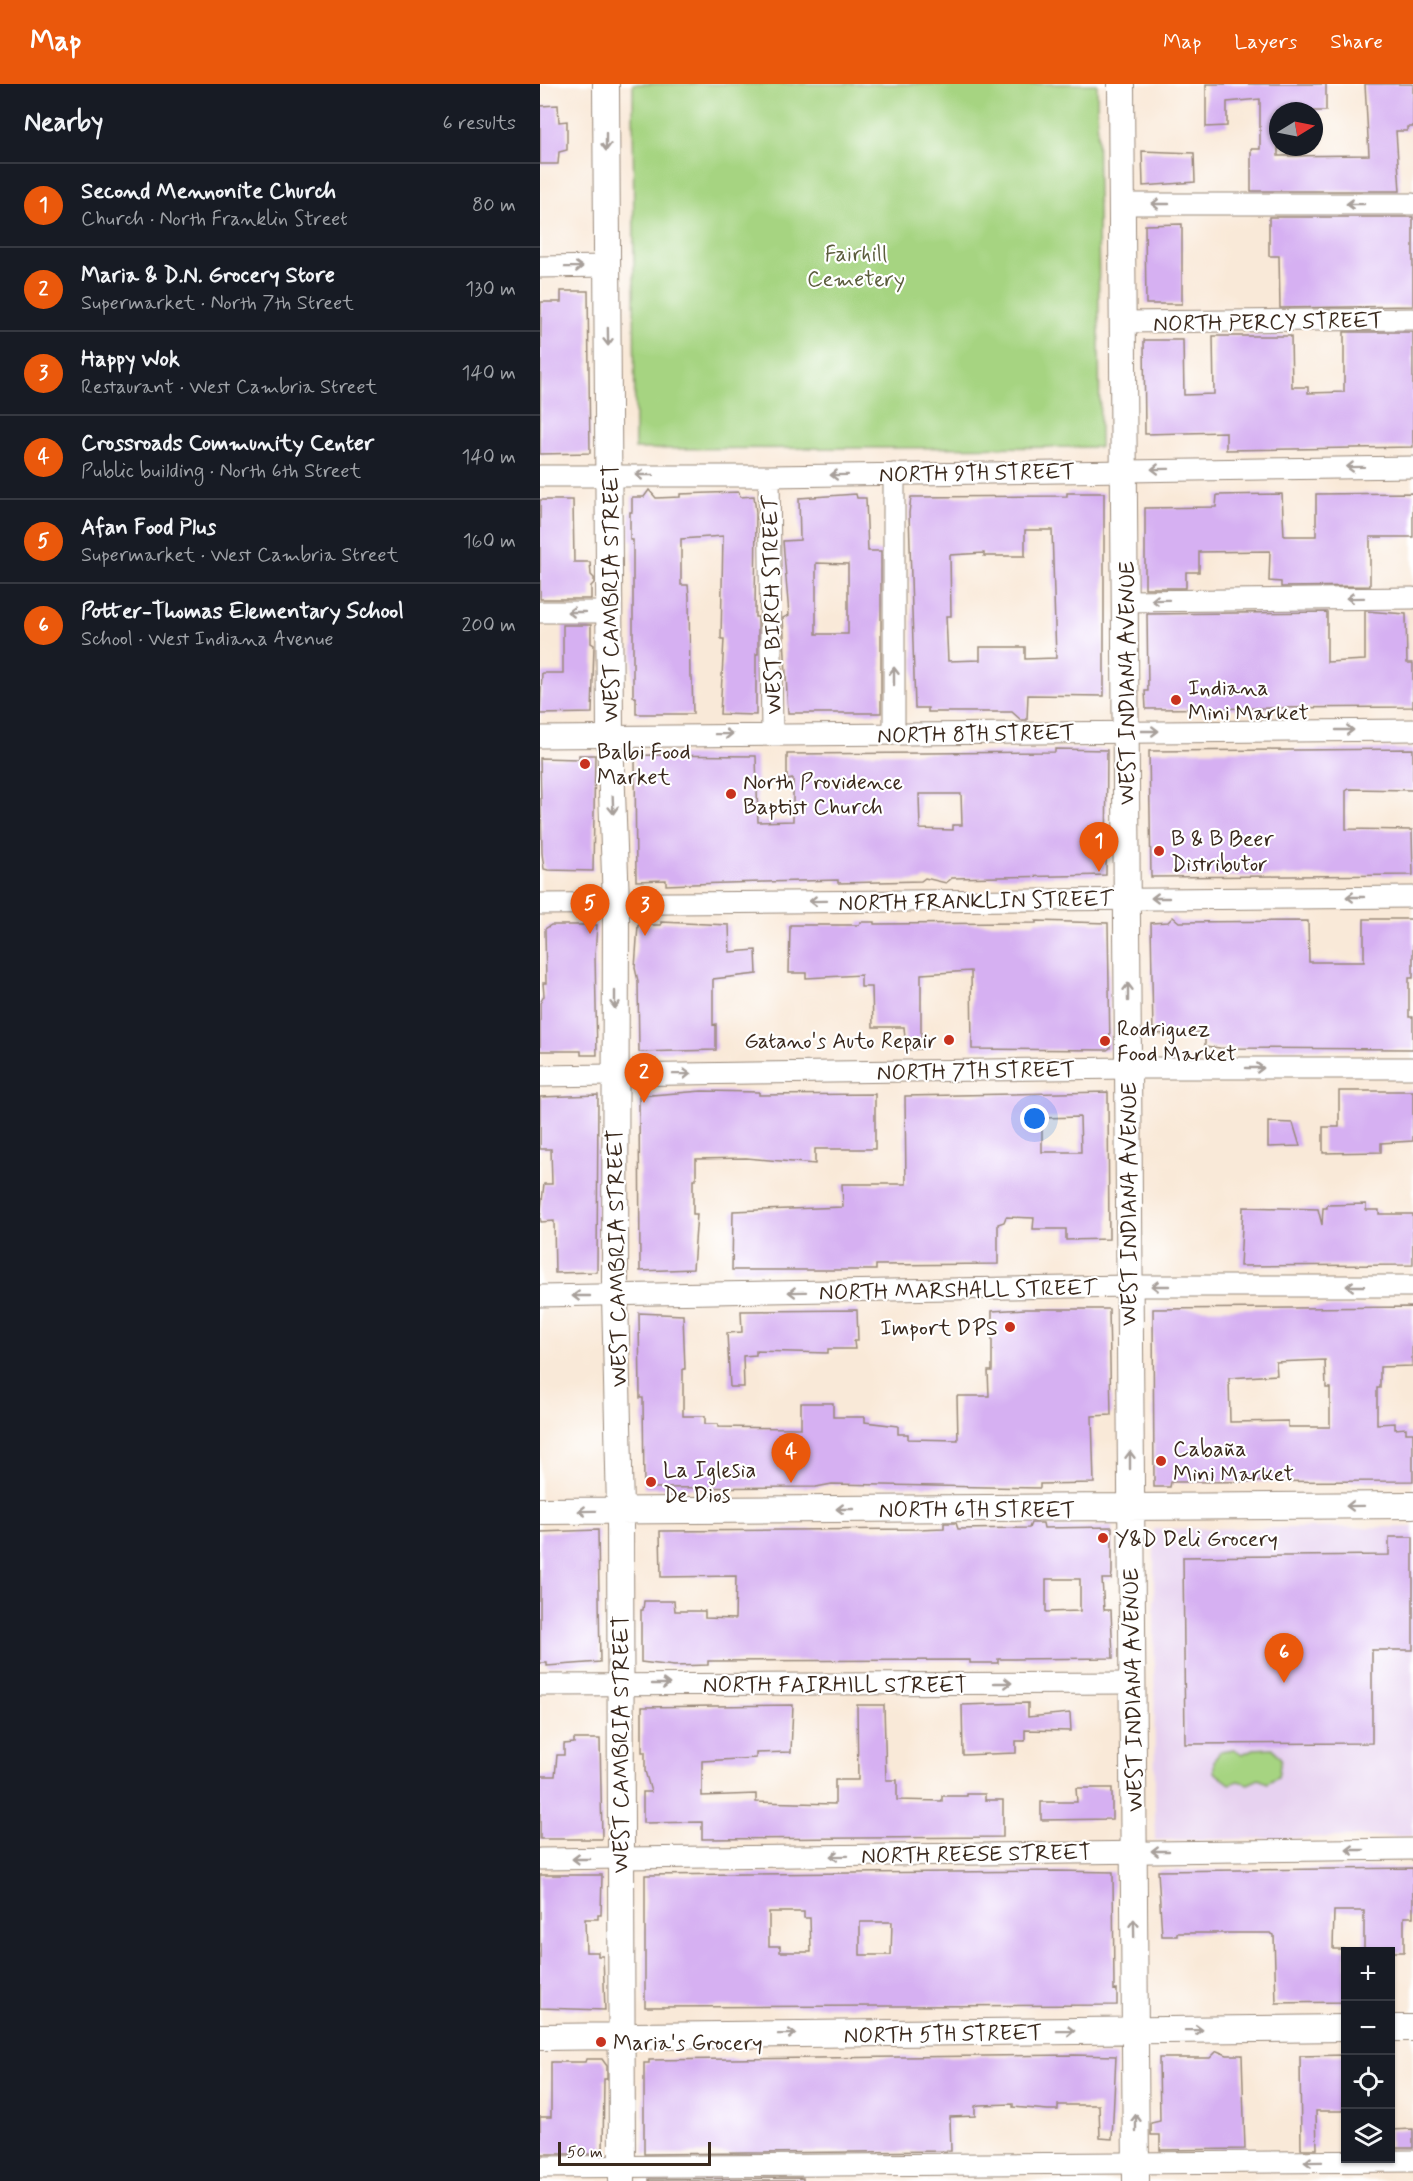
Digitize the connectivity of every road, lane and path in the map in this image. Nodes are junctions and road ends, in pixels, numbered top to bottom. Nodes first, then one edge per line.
1 (606, 84) edge
2 (1122, 84) edge
3 (1122, 204) junction
4 (1413, 204) edge
5 (540, 267) edge
6 (607, 267) junction
7 (1413, 319) edge
8 (1122, 322) junction
9 (1413, 467) edge
10 (1125, 469) junction
11 (894, 474) junction
12 (609, 475) junction
13 (540, 476) edge
14 (769, 476) junction
15 (1413, 598) edge
16 (1125, 601) junction
17 (540, 612) edge
18 (611, 612) junction
19 (1413, 730) edge
20 (1124, 731) junction
21 (772, 734) junction
22 (894, 734) junction
23 (610, 736) junction
24 (540, 737) edge
25 (1413, 897) edge
26 (1128, 898) junction
27 (616, 903) junction
28 (540, 904) edge
29 (1128, 1068) junction
30 (1413, 1068) edge
31 (615, 1075) junction
32 (540, 1076) edge
33 (1129, 1286) junction
34 (1413, 1286) edge
35 (540, 1296) edge
36 (615, 1296) junction
37 (1413, 1505) edge
38 (1130, 1508) junction
39 (620, 1510) junction
40 (540, 1511) edge
41 (1131, 1683) junction
42 (619, 1684) junction
43 (540, 1685) edge
44 (1413, 1849) edge
45 (1133, 1851) junction
46 (620, 1859) junction
47 (540, 1860) edge
48 (1341, 2028) edge
49 (1395, 2028) edge
50 (1413, 2028) edge
51 (1135, 2030) junction
52 (621, 2036) junction
53 (540, 2037) edge
54 (1413, 2161) edge
55 (540, 2167) edge
56 (622, 2173) edge
57 (1136, 2173) edge

1 -> 6 street, WEST CAMBRIA STREET
2 - 3 street, WEST INDIANA AVENUE
4 -> 3 street
3 - 8 street, WEST INDIANA AVENUE
5 -> 6 street
6 -> 12 street, WEST CAMBRIA STREET
7 - 8 street, NORTH PERCY STREET
8 - 10 street, WEST INDIANA AVENUE
9 -> 10 street, NORTH 9TH STREET
10 - 11 street, NORTH 9TH STREET
10 - 16 street, WEST INDIANA AVENUE
11 -> 14 street, NORTH 9TH STREET
22 -> 11 street
12 - 13 street, NORTH 9TH STREET
14 -> 12 street, NORTH 9TH STREET
12 - 18 street, WEST CAMBRIA STREET
14 - 21 street, WEST BIRCH STREET
15 -> 16 street
16 - 20 street, WEST INDIANA AVENUE
18 -> 17 street
18 - 23 street, WEST CAMBRIA STREET
20 -> 19 street, NORTH 8TH STREET
20 - 22 street, NORTH 8TH STREET
20 - 26 street, WEST INDIANA AVENUE
21 - 22 street, NORTH 8TH STREET
23 -> 21 street, NORTH 8TH STREET
23 - 24 street, NORTH 8TH STREET
23 -> 27 street, WEST CAMBRIA STREET
25 -> 26 street, NORTH FRANKLIN STREET
26 -> 27 street, NORTH FRANKLIN STREET
29 -> 26 street, WEST INDIANA AVENUE
27 - 28 street, NORTH FRANKLIN STREET
27 -> 31 street, WEST CAMBRIA STREET
29 -> 30 street, NORTH 7TH STREET
31 -> 29 street, NORTH 7TH STREET
29 - 33 street, WEST INDIANA AVENUE
31 - 32 street, NORTH 7TH STREET
31 - 36 street, WEST CAMBRIA STREET
34 -> 33 street, NORTH MARSHALL STREET
33 -> 36 street, NORTH MARSHALL STREET
38 -> 33 street, WEST INDIANA AVENUE
36 -> 35 street, NORTH MARSHALL STREET
36 - 39 street, WEST CAMBRIA STREET
37 -> 38 street, NORTH 6TH STREET
38 -> 39 street, NORTH 6TH STREET
38 - 41 street, WEST INDIANA AVENUE
39 -> 40 street, NORTH 6TH STREET
39 - 42 street, WEST CAMBRIA STREET
42 -> 41 street, NORTH FAIRHILL STREET
41 - 45 street, WEST INDIANA AVENUE
42 - 43 street, NORTH FAIRHILL STREET
42 - 46 street, WEST CAMBRIA STREET
44 -> 45 street, NORTH REESE STREET
45 -> 46 street, NORTH REESE STREET
51 -> 45 street, WEST INDIANA AVENUE
46 -> 47 street, NORTH REESE STREET
46 - 52 street, WEST CAMBRIA STREET
51 -> 48 street, NORTH 5TH STREET
49 - 50 street
52 -> 51 street, NORTH 5TH STREET
57 -> 51 street, WEST INDIANA AVENUE
52 - 53 street, NORTH 5TH STREET
52 - 56 street, WEST CAMBRIA STREET
54 -> 57 street
55 - 56 street
56 - 57 street

